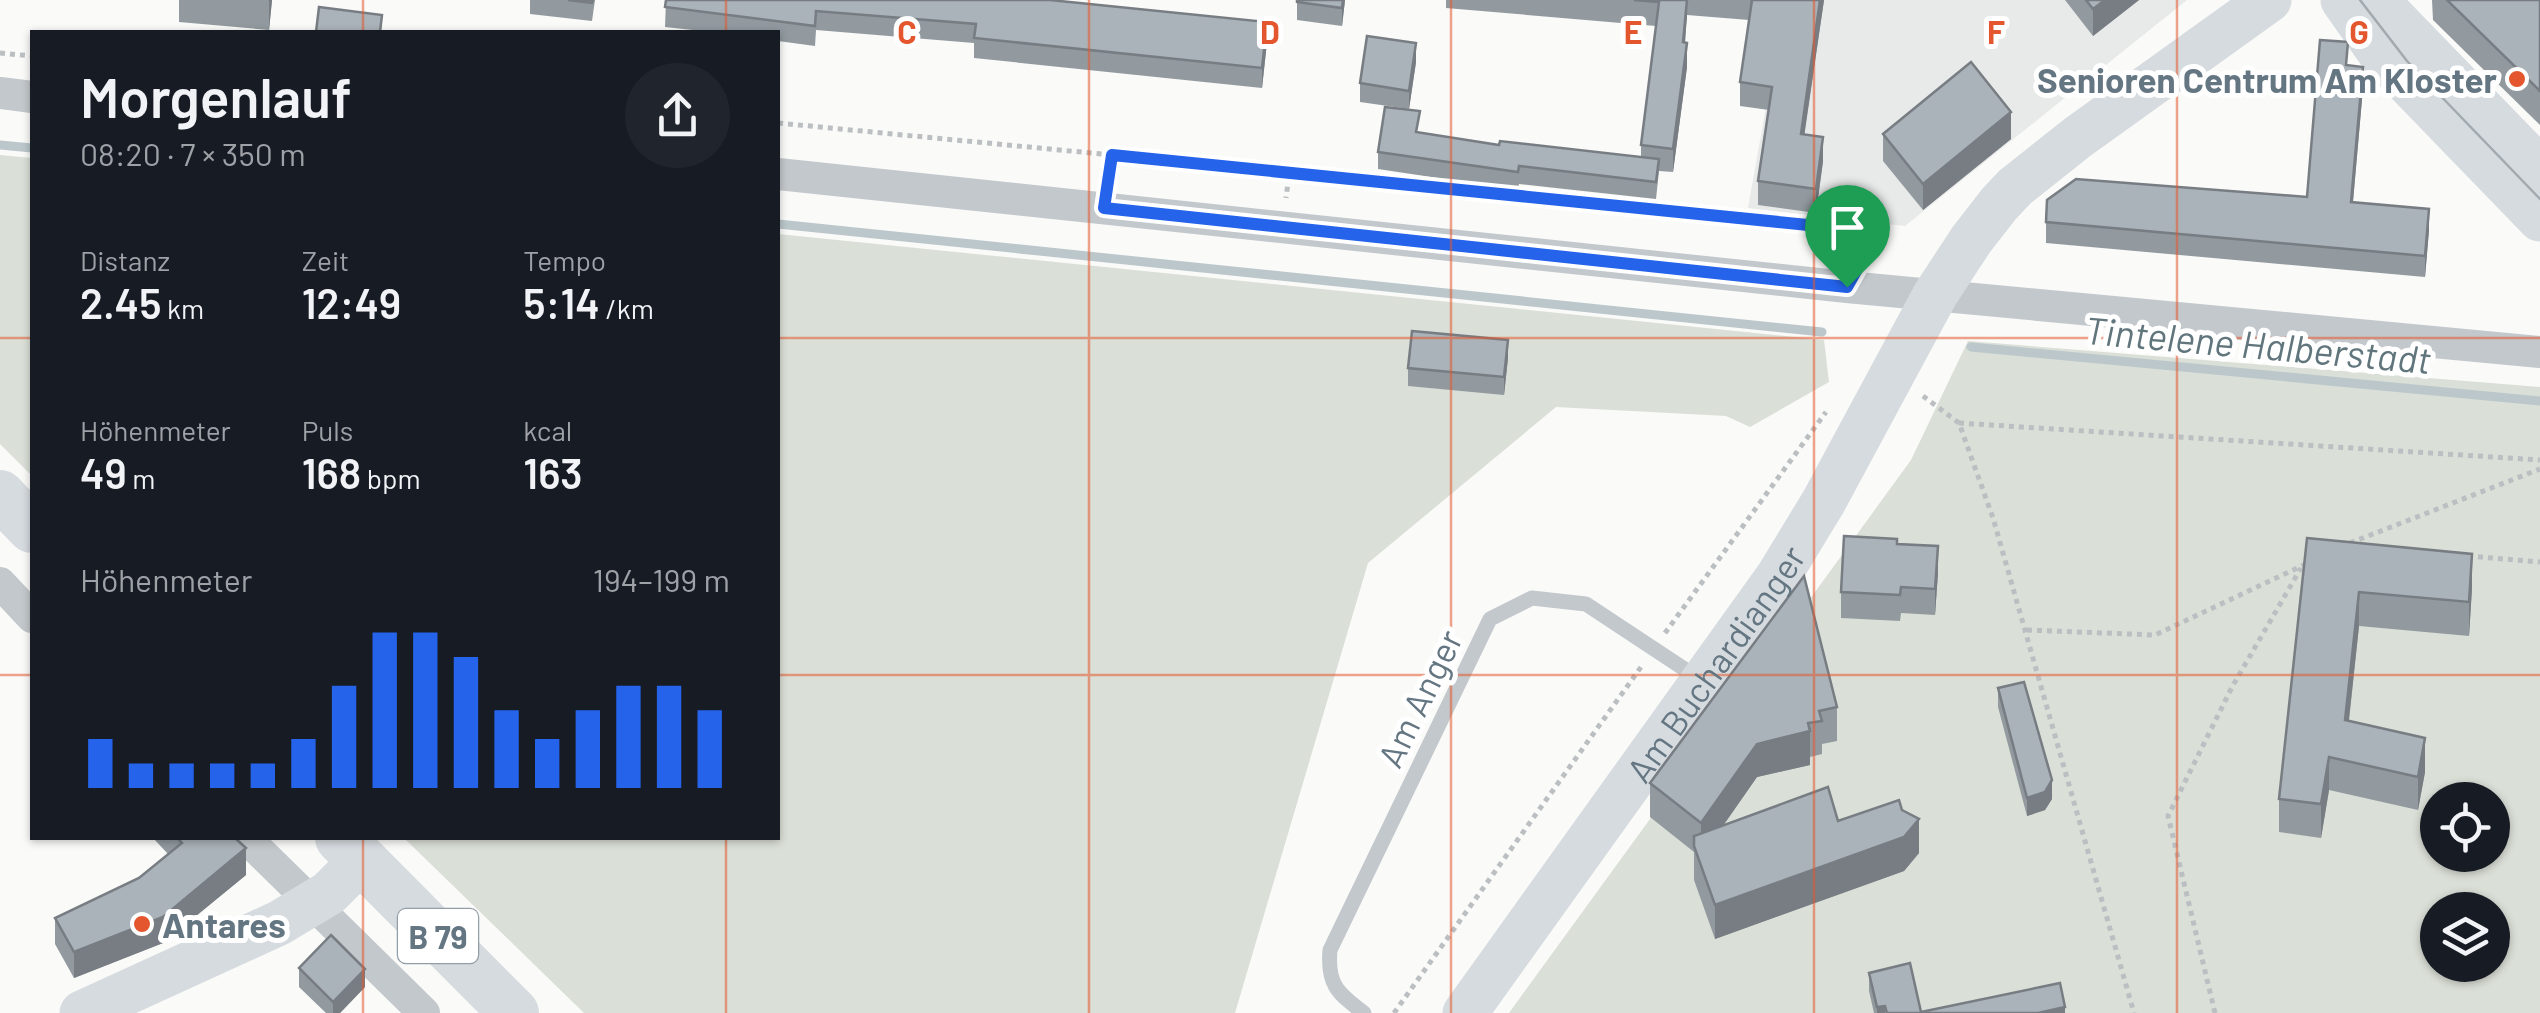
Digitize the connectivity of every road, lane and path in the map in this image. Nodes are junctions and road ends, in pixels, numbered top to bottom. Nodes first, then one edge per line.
1 (2268, 0) edge
2 (2342, 0) edge
3 (2376, 0) edge
4 (0, 53) edge
5 (30, 56) edge
6 (0, 93) edge
7 (30, 96) edge
8 (780, 124) edge
9 (1112, 155) junction
10 (2540, 169) edge
11 (780, 174) edge
12 (1289, 174) junction
13 (1104, 208) junction
14 (2540, 220) edge
15 (1281, 226) junction
16 (1847, 287) junction
17 (1935, 295) junction
18 (2540, 352) edge
19 (1892, 374) junction
20 (1959, 423) junction
21 (2540, 460) edge
22 (2540, 469) edge
23 (0, 495) edge
24 (30, 526) edge
25 (2364, 547) edge
26 (2462, 555) edge
27 (2316, 558) edge
28 (2540, 562) edge
29 (2302, 565) junction
30 (0, 583) edge
31 (30, 615) edge
32 (2027, 630) junction
33 (1704, 682) junction
34 (248, 840) edge
35 (351, 849) edge
36 (313, 905) junction
37 (82, 1013) edge
38 (424, 1013) edge
39 (514, 1013) edge
40 (1364, 1013) edge
41 (1465, 1013) edge
42 (2134, 1013) edge
43 (2216, 1013) edge

1 - 17 main road, Am Buchardianger
2 - 14 main road
3 - 10 main road
4 - 5 path
6 - 7 street
8 - 9 path
9 - 12 path
9 - 13 path
11 - 13 street
12 - 15 path
12 - 16 path
13 - 15 street
15 - 16 street
16 - 17 street
17 - 18 street
17 - 19 main road, Am Buchardianger
19 - 20 path
19 - 33 main road, Am Buchardianger
20 - 21 path
20 - 32 path
22 - 25 path
23 - 24 main road
26 - 28 path
27 - 29 path
29 - 32 path
29 - 43 path
30 - 31 street
32 - 42 path
33 - 40 lane, Am Anger
33 - 41 main road, Am Buchardianger
34 - 36 street
35 - 36 main road
35 - 39 main road, B 79
36 - 37 main road
36 - 38 street

